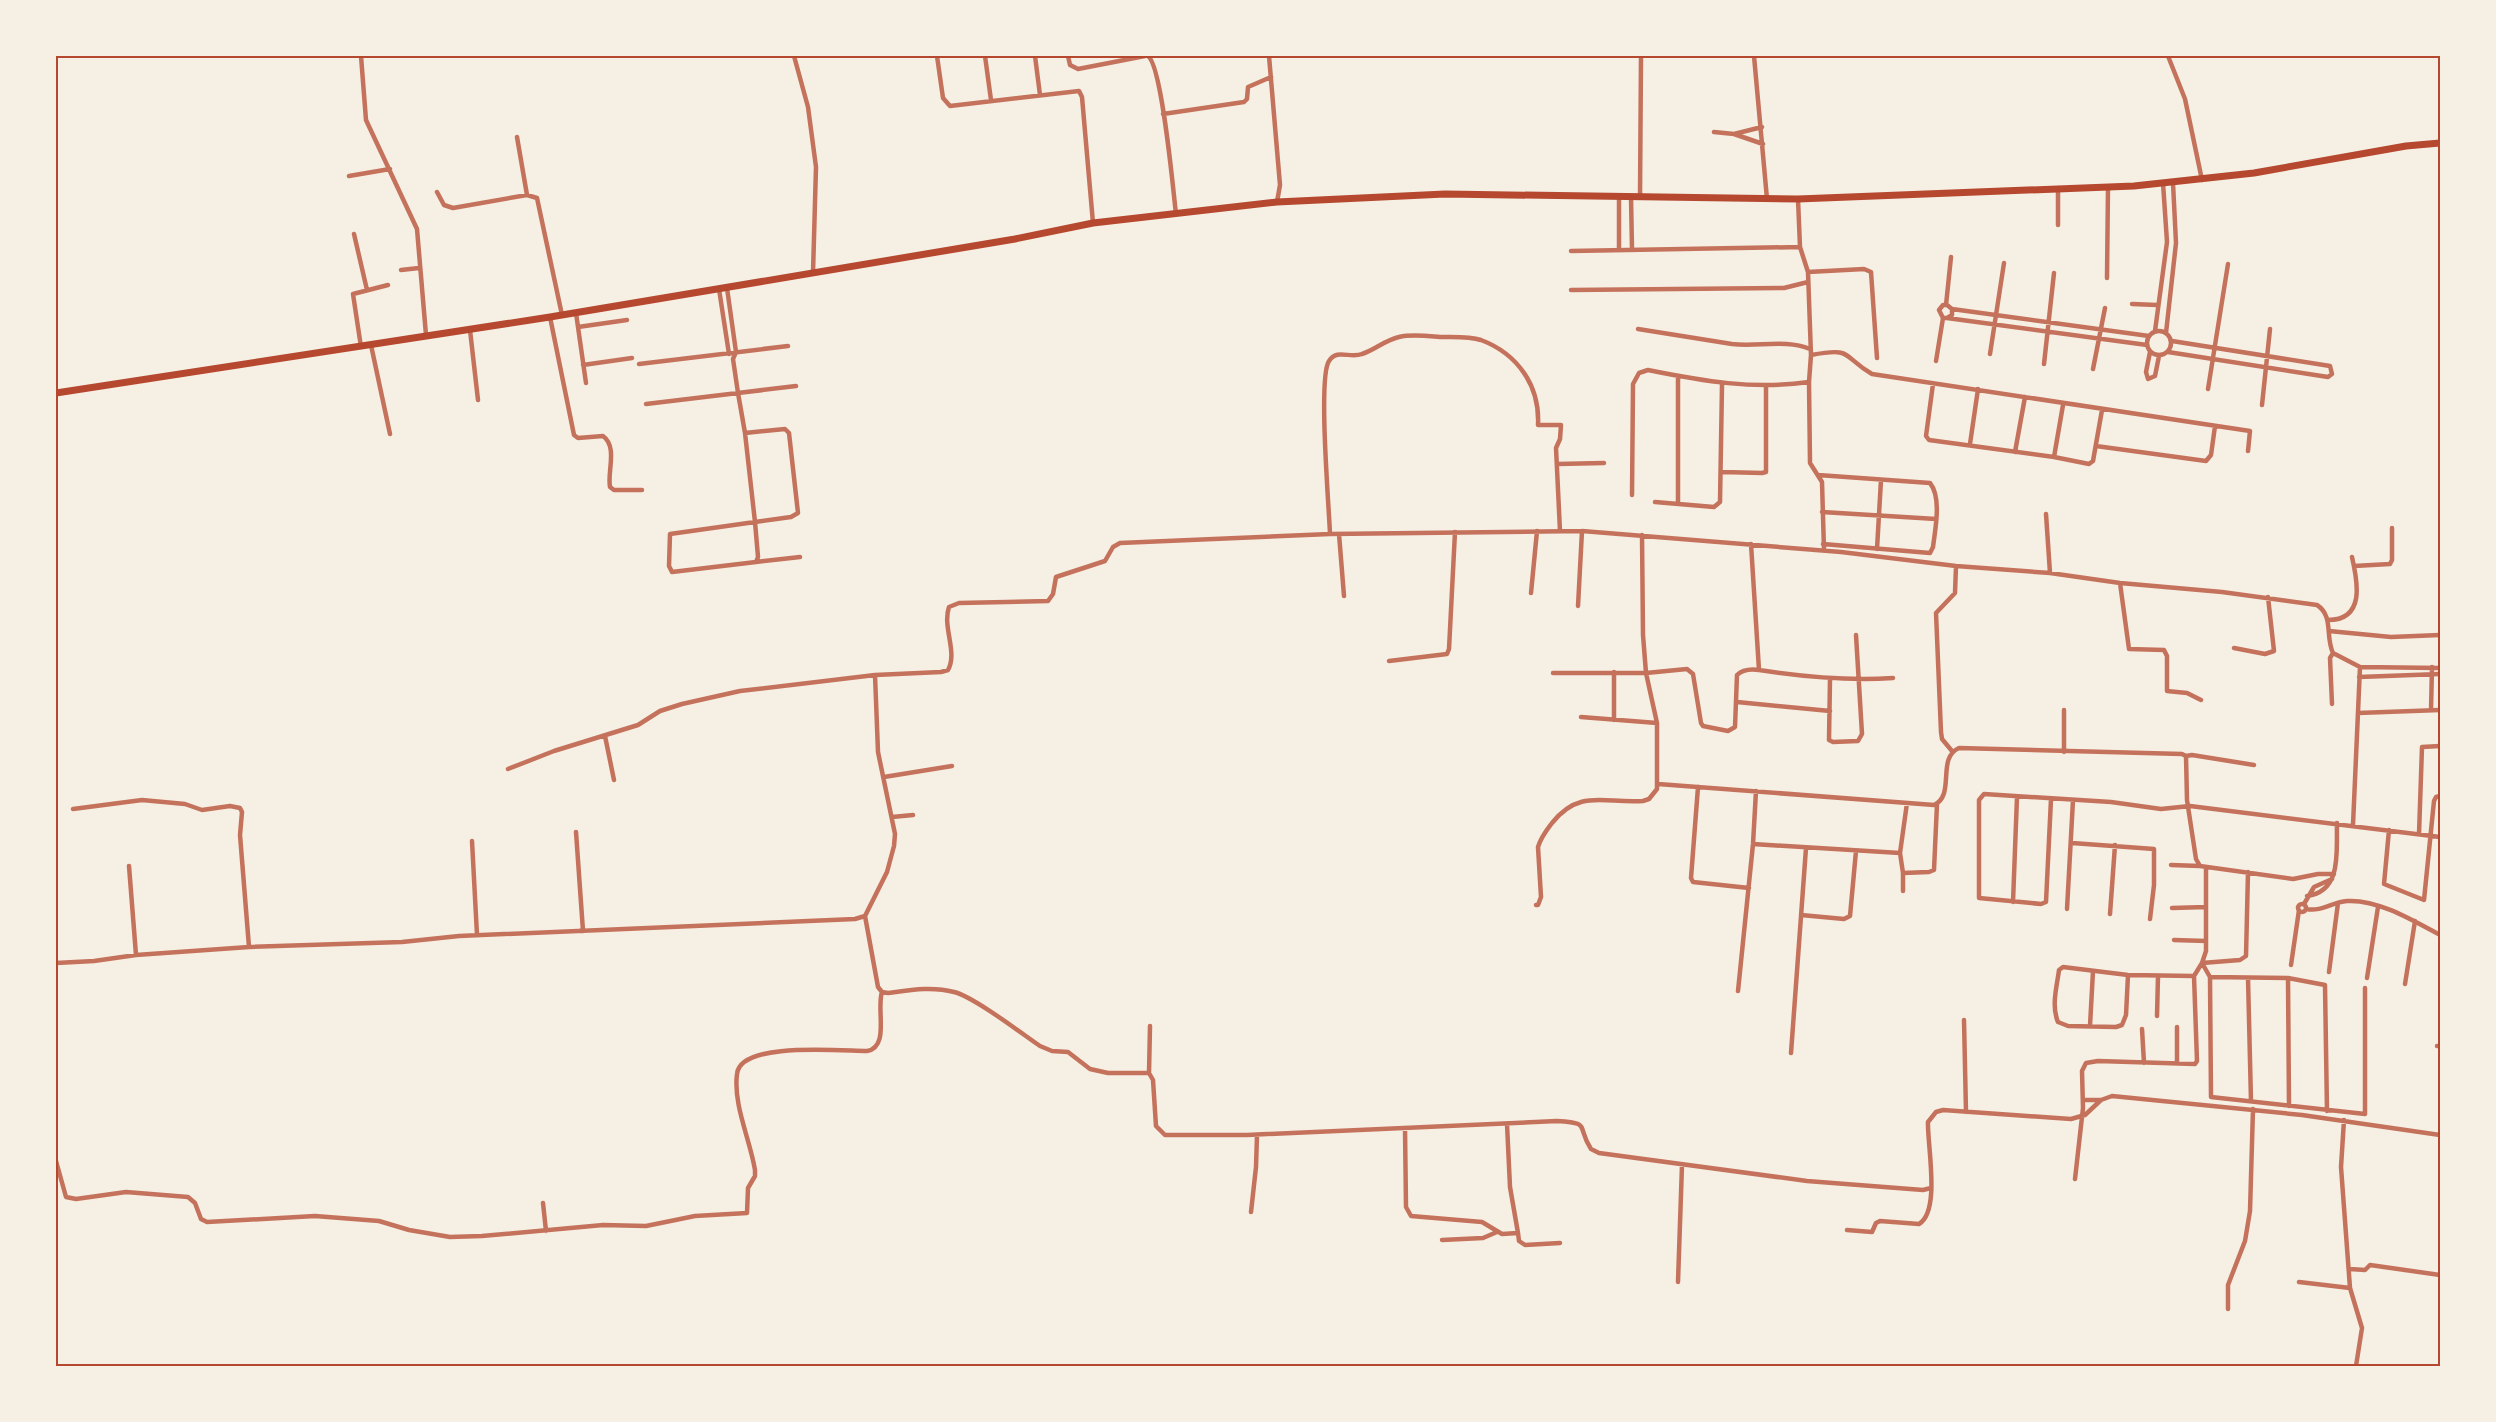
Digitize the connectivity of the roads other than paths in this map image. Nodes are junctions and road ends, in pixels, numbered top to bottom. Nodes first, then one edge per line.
1 (361, 56) edge
2 (794, 56) edge
3 (937, 56) edge
4 (985, 56) edge
5 (1035, 56) edge
6 (1068, 56) edge
7 (1146, 56) edge
8 (1269, 56) edge
9 (1641, 56) edge
10 (1754, 56) edge
11 (2168, 56) edge
12 (1271, 76) junction
13 (1040, 95) junction
14 (991, 100) junction
15 (1163, 114) junction
16 (1761, 127) junction
17 (1714, 132) dead end
18 (1734, 134) junction
19 (517, 137) dead end
20 (2440, 143) edge
21 (1762, 144) junction
22 (390, 169) junction
23 (349, 176) dead end
24 (2202, 180) junction
25 (2163, 183) junction
26 (2173, 183) junction
27 (2108, 187) junction
28 (2058, 188) junction
29 (437, 192) dead end
30 (527, 195) junction
31 (1619, 197) junction
32 (1631, 197) junction
33 (1640, 197) junction
34 (1767, 199) junction
35 (1798, 199) junction
36 (1277, 202) junction
37 (1176, 214) junction
38 (1619, 219) junction
39 (1631, 219) junction
40 (1093, 223) junction
41 (2058, 225) dead end
42 (354, 234) dead end
43 (1800, 247) junction
44 (1619, 249) junction
45 (1632, 249) junction
46 (1571, 251) dead end
47 (1951, 257) dead end
48 (2004, 263) dead end
49 (2228, 264) dead end
50 (419, 267) junction
51 (401, 270) dead end
52 (1808, 272) junction
53 (813, 273) junction
54 (2054, 273) dead end
55 (2107, 278) dead end
56 (2161, 281) junction
57 (1808, 282) junction
58 (2172, 282) junction
59 (388, 285) dead end
60 (727, 288) junction
61 (719, 289) junction
62 (367, 290) junction
63 (1571, 290) dead end
64 (2132, 304) dead end
65 (1946, 305) junction
66 (2157, 305) junction
67 (2104, 308) dead end
68 (1952, 309) junction
69 (581, 313) junction
70 (562, 315) junction
71 (1996, 315) junction
72 (2005, 316) junction
73 (550, 317) junction
74 (1945, 318) junction
75 (627, 320) dead end
76 (2049, 322) junction
77 (2057, 323) junction
78 (1995, 325) junction
79 (2003, 326) junction
80 (578, 327) junction
81 (1638, 328) dead end
82 (2101, 329) junction
83 (2270, 329) dead end
84 (470, 330) junction
85 (2109, 330) junction
86 (2155, 331) junction
87 (2048, 332) junction
88 (2056, 333) junction
89 (2166, 333) junction
90 (426, 335) junction
91 (2149, 336) junction
92 (2099, 339) junction
93 (2107, 339) junction
94 (2172, 341) junction
95 (371, 345) junction
96 (2146, 345) junction
97 (788, 346) dead end
98 (361, 347) junction
99 (2217, 348) junction
100 (736, 352) junction
101 (1811, 352) junction
102 (2150, 352) junction
103 (2168, 352) junction
104 (728, 353) junction
105 (1990, 354) dead end
106 (2159, 356) junction
107 (632, 358) dead end
108 (733, 358) junction
109 (1877, 358) dead end
110 (2215, 358) junction
111 (2266, 358) junction
112 (1936, 361) dead end
113 (639, 364) dead end
114 (2044, 364) dead end
115 (583, 365) junction
116 (2265, 367) junction
117 (2093, 369) dead end
118 (1678, 376) junction
119 (1809, 382) junction
120 (585, 383) dead end
121 (1933, 384) junction
122 (1722, 385) junction
123 (796, 386) dead end
124 (1766, 386) junction
125 (1978, 389) junction
126 (2208, 389) dead end
127 (56, 393) edge
128 (738, 393) junction
129 (2025, 397) junction
130 (478, 400) dead end
131 (646, 404) dead end
132 (2063, 405) junction
133 (2262, 405) dead end
134 (2102, 410) junction
135 (2214, 426) junction
136 (745, 433) junction
137 (390, 434) dead end
138 (1970, 444) junction
139 (2096, 446) junction
140 (2248, 451) dead end
141 (2015, 452) junction
142 (2054, 457) junction
143 (1604, 463) dead end
144 (1557, 464) junction
145 (1722, 472) junction
146 (1818, 475) junction
147 (1881, 480) junction
148 (642, 490) dead end
149 (1632, 495) dead end
150 (1655, 502) dead end
151 (1678, 503) junction
152 (1822, 512) junction
153 (2046, 514) dead end
154 (1879, 516) junction
155 (1936, 519) junction
156 (755, 522) junction
157 (2392, 528) dead end
158 (1537, 531) junction
159 (1560, 531) junction
160 (1582, 531) junction
161 (1455, 532) junction
162 (1330, 534) junction
163 (1339, 534) junction
164 (1642, 535) junction
165 (1751, 544) junction
166 (1823, 547) junction
167 (1876, 549) junction
168 (800, 557) dead end
169 (2352, 557) dead end
170 (756, 562) junction
171 (1956, 566) junction
172 (2354, 566) junction
173 (2050, 573) junction
174 (2120, 583) junction
175 (1531, 593) dead end
176 (1344, 596) dead end
177 (2268, 597) junction
178 (1578, 606) dead end
179 (2328, 620) junction
180 (2329, 632) junction
181 (1856, 635) dead end
182 (2440, 635) edge
183 (2234, 648) dead end
184 (2333, 652) junction
185 (1389, 660) dead end
186 (2360, 667) junction
187 (2432, 667) junction
188 (2440, 668) edge
189 (1759, 670) junction
190 (1614, 672) junction
191 (1553, 673) dead end
192 (1646, 673) junction
193 (2432, 674) junction
194 (2440, 674) edge
195 (875, 675) junction
196 (2359, 677) junction
197 (1893, 678) dead end
198 (1830, 679) junction
199 (1858, 680) junction
200 (2201, 700) dead end
201 (1737, 702) junction
202 (2332, 704) dead end
203 (2064, 710) dead end
204 (2431, 710) junction
205 (2440, 710) edge
206 (1830, 711) junction
207 (2358, 713) junction
208 (1581, 717) dead end
209 (1614, 720) junction
210 (1657, 723) junction
211 (604, 736) junction
212 (2440, 746) edge
213 (1952, 751) junction
214 (2064, 752) junction
215 (2186, 756) junction
216 (2254, 765) dead end
217 (952, 766) dead end
218 (508, 768) dead end
219 (884, 777) junction
220 (614, 780) dead end
221 (1658, 784) junction
222 (1698, 787) junction
223 (1756, 791) junction
224 (2440, 796) edge
225 (2017, 797) junction
226 (2051, 799) junction
227 (2073, 800) junction
228 (1907, 803) junction
229 (1937, 804) junction
230 (2190, 806) junction
231 (73, 810) dead end
232 (913, 815) dead end
233 (892, 817) junction
234 (2337, 823) junction
235 (2353, 825) junction
236 (2389, 830) junction
237 (576, 832) dead end
238 (2419, 834) junction
239 (2430, 836) junction
240 (2440, 837) edge
241 (472, 841) dead end
242 (2072, 843) junction
243 (1754, 844) junction
244 (2115, 845) junction
245 (1806, 848) junction
246 (1856, 851) junction
247 (1900, 853) junction
248 (2171, 865) dead end
249 (129, 866) dead end
250 (2203, 867) junction
251 (2248, 872) junction
252 (1903, 873) junction
253 (2333, 877) junction
254 (1749, 888) junction
255 (1903, 891) dead end
256 (2013, 902) junction
257 (2338, 903) junction
258 (1536, 905) dead end
259 (2205, 907) junction
260 (2305, 907) junction
261 (2378, 907) junction
262 (2172, 908) dead end
263 (2067, 909) dead end
264 (2110, 914) dead end
265 (1801, 915) junction
266 (865, 916) junction
267 (2150, 919) dead end
268 (2415, 921) junction
269 (583, 931) junction
270 (2440, 934) edge
271 (477, 935) junction
272 (2174, 940) dead end
273 (2205, 940) junction
274 (249, 947) junction
275 (136, 955) junction
276 (56, 963) edge
277 (2202, 963) junction
278 (2292, 965) dead end
279 (2093, 971) junction
280 (2329, 972) dead end
281 (2128, 975) junction
282 (2158, 976) junction
283 (2194, 976) junction
284 (2210, 977) junction
285 (2248, 978) junction
286 (2288, 978) junction
287 (2367, 978) dead end
288 (2405, 984) dead end
289 (2365, 988) dead end
290 (1738, 991) dead end
291 (882, 992) junction
292 (2157, 1016) dead end
293 (1964, 1020) dead end
294 (1150, 1026) dead end
295 (2090, 1026) junction
296 (2177, 1027) dead end
297 (2142, 1029) dead end
298 (1791, 1053) dead end
299 (2144, 1063) junction
300 (2177, 1064) junction
301 (1149, 1073) junction
302 (2084, 1100) junction
303 (2101, 1100) junction
304 (2251, 1101) junction
305 (2289, 1106) junction
306 (2303, 1108) junction
307 (2253, 1109) junction
308 (2327, 1111) junction
309 (1966, 1112) junction
310 (2302, 1115) junction
311 (2081, 1116) junction
312 (2344, 1120) junction
313 (1507, 1124) junction
314 (1405, 1128) junction
315 (1257, 1135) junction
316 (2440, 1135) edge
317 (56, 1161) edge
318 (1682, 1165) junction
319 (2075, 1179) dead end
320 (1930, 1188) junction
321 (543, 1203) dead end
322 (1251, 1212) dead end
323 (1847, 1230) dead end
324 (546, 1232) junction
325 (1497, 1232) junction
326 (1518, 1233) junction
327 (1442, 1240) dead end
328 (1560, 1243) dead end
329 (2350, 1269) junction
330 (2440, 1275) edge
331 (1678, 1282) dead end
332 (2299, 1282) dead end
333 (2350, 1288) junction
334 (2228, 1310) dead end
335 (2356, 1366) edge

1 - 22 street
2 - 53 street
3 - 14 street
4 - 14 street
5 - 13 street
6 - 7 street
7 - 15 street
8 - 12 street
9 - 33 street
10 - 16 street
11 - 24 street
12 - 15 street
12 - 36 street
13 - 14 street
13 - 40 street
15 - 37 street
16 - 18 street
16 - 21 street
17 - 18 street
18 - 21 street
19 - 30 street
20 - 24 main road
21 - 34 street
22 - 23 street
22 - 50 street
24 - 26 main road
25 - 26 main road
25 - 27 main road
25 - 56 street
26 - 58 street
27 - 28 main road
27 - 55 street
28 - 35 main road
28 - 41 street
29 - 30 street
30 - 70 street
31 - 32 main road
31 - 36 main road
31 - 38 street
32 - 33 main road
32 - 39 street
33 - 34 main road
34 - 35 main road
35 - 43 street
36 - 37 main road
37 - 40 main road
38 - 39 street
38 - 44 street
39 - 45 street
40 - 53 main road
42 - 62 street
43 - 45 street
43 - 52 street
44 - 45 street
44 - 46 street
47 - 65 street
48 - 71 street
49 - 99 street
50 - 51 street
50 - 90 street
52 - 57 street
52 - 109 street
53 - 60 main road
54 - 76 street
56 - 58 street
56 - 66 street
57 - 63 street
57 - 101 street
58 - 89 street
59 - 62 street
60 - 61 main road
60 - 100 street
61 - 69 main road
61 - 104 street
62 - 98 street
64 - 66 street
65 - 68 street
65 - 74 street
66 - 86 street
67 - 82 street
68 - 71 street
68 - 74 street
69 - 70 main road
69 - 80 street
70 - 73 main road
71 - 72 street
71 - 78 street
72 - 76 street
72 - 79 street
73 - 84 main road
73 - 148 street
74 - 78 street
74 - 112 street
75 - 80 street
76 - 77 street
76 - 87 street
77 - 82 street
77 - 88 street
78 - 79 street
78 - 105 street
79 - 87 street
80 - 115 street
81 - 101 street
82 - 85 street
82 - 92 street
83 - 111 street
84 - 90 main road
84 - 130 street
85 - 91 street
85 - 93 street
86 - 89 street
86 - 91 street
87 - 88 street
87 - 114 street
88 - 92 street
89 - 94 street
90 - 95 main road
91 - 96 street
92 - 93 street
92 - 117 street
93 - 96 street
94 - 99 street
94 - 103 street
95 - 98 main road
95 - 137 street
96 - 102 street
97 - 100 street
98 - 127 main road
99 - 110 street
99 - 111 street
100 - 104 street
100 - 108 street
101 - 119 street
101 - 121 street
102 - 106 street
102 - 106 street
103 - 106 street
103 - 110 street
104 - 108 street
104 - 113 street
107 - 115 street
108 - 128 street
110 - 116 street
110 - 126 street
111 - 116 street
111 - 116 street
115 - 120 street
116 - 133 street
118 - 122 street
118 - 149 street
118 - 151 street
119 - 124 street
119 - 146 street
121 - 125 street
121 - 138 street
122 - 124 street
122 - 145 street
123 - 128 street
124 - 145 street
125 - 129 street
125 - 138 street
128 - 131 street
128 - 136 street
129 - 132 street
129 - 141 street
132 - 134 street
132 - 142 street
134 - 135 street
134 - 139 street
135 - 139 street
135 - 140 street
136 - 156 street
136 - 156 street
138 - 141 street
139 - 142 street
141 - 142 street
143 - 144 street
144 - 159 street
144 - 162 street
145 - 151 street
146 - 147 street
146 - 152 street
147 - 154 street
147 - 155 street
150 - 151 street
152 - 154 street
152 - 166 street
153 - 173 street
154 - 155 street
154 - 167 street
155 - 167 street
156 - 170 street
156 - 170 street
157 - 172 street
158 - 159 street
158 - 161 street
158 - 175 street
159 - 160 street
160 - 164 street
160 - 178 street
161 - 163 street
161 - 185 street
162 - 163 street
162 - 195 street
163 - 176 street
164 - 165 street
164 - 192 street
165 - 166 street
165 - 189 street
166 - 167 street
166 - 171 street
168 - 170 street
169 - 172 street
171 - 173 street
171 - 213 street
172 - 179 street
173 - 174 street
174 - 177 street
174 - 200 street
177 - 179 street
177 - 183 street
179 - 180 street
180 - 182 street
180 - 184 street
181 - 199 street
184 - 186 street
184 - 202 street
186 - 187 street
186 - 196 street
187 - 188 street
187 - 193 street
189 - 198 street
189 - 201 street
190 - 191 street
190 - 192 street
190 - 209 street
192 - 201 street
192 - 210 street
193 - 194 street
193 - 196 street
193 - 204 street
195 - 211 street
195 - 219 street
196 - 207 street
197 - 199 street
198 - 199 street
198 - 206 street
199 - 206 street
201 - 206 street
203 - 214 street
204 - 205 street
204 - 207 street
207 - 235 street
208 - 209 street
209 - 210 street
210 - 221 street
211 - 218 street
211 - 220 street
212 - 238 street
213 - 214 street
213 - 229 street
214 - 215 street
215 - 216 street
215 - 230 street
217 - 219 street
219 - 233 street
221 - 222 street
221 - 258 street
222 - 223 street
222 - 254 street
223 - 228 street
223 - 243 street
224 - 239 street
225 - 226 street
225 - 256 street
225 - 256 street
226 - 227 street
226 - 256 street
227 - 230 street
227 - 242 street
228 - 229 street
228 - 247 street
229 - 252 street
230 - 234 street
230 - 250 street
231 - 274 street
232 - 233 street
233 - 266 street
234 - 235 street
234 - 253 street
235 - 236 street
236 - 238 street
236 - 239 street
237 - 269 street
238 - 239 street
239 - 240 street
241 - 271 street
242 - 244 street
242 - 263 street
243 - 245 street
243 - 254 street
244 - 264 street
244 - 267 street
245 - 246 street
245 - 265 street
246 - 247 street
246 - 265 street
247 - 252 street
248 - 250 street
249 - 275 street
250 - 251 street
250 - 259 street
251 - 253 street
251 - 277 street
252 - 255 street
253 - 260 street
254 - 290 street
257 - 260 street
257 - 261 street
257 - 280 street
259 - 262 street
259 - 273 street
260 - 278 street
261 - 268 street
261 - 287 street
265 - 298 street
266 - 269 street
266 - 291 street
268 - 270 street
268 - 288 street
269 - 271 street
271 - 274 street
272 - 273 street
273 - 277 street
274 - 275 street
275 - 276 street
277 - 283 street
277 - 284 street
279 - 281 street
279 - 295 street
279 - 295 street
281 - 282 street
281 - 295 street
282 - 283 street
282 - 292 street
283 - 300 street
284 - 285 street
284 - 304 street
285 - 286 street
285 - 304 street
286 - 305 street
286 - 308 street
289 - 308 street
291 - 301 street
291 - 324 street
293 - 309 street
294 - 301 street
296 - 300 street
297 - 299 street
299 - 300 street
299 - 302 street
301 - 315 street
302 - 303 street
302 - 311 street
303 - 307 street
303 - 311 street
304 - 305 street
305 - 306 street
306 - 308 street
306 - 310 street
307 - 310 street
307 - 334 street
309 - 311 street
309 - 320 street
310 - 312 street
311 - 319 street
312 - 316 street
312 - 329 street
313 - 314 street
313 - 318 street
313 - 326 street
314 - 315 street
314 - 325 street
315 - 322 street
317 - 324 street
318 - 320 street
318 - 331 street
320 - 323 street
321 - 324 street
325 - 326 street
325 - 327 street
326 - 328 street
329 - 330 street
329 - 333 street
332 - 333 street
333 - 335 street

